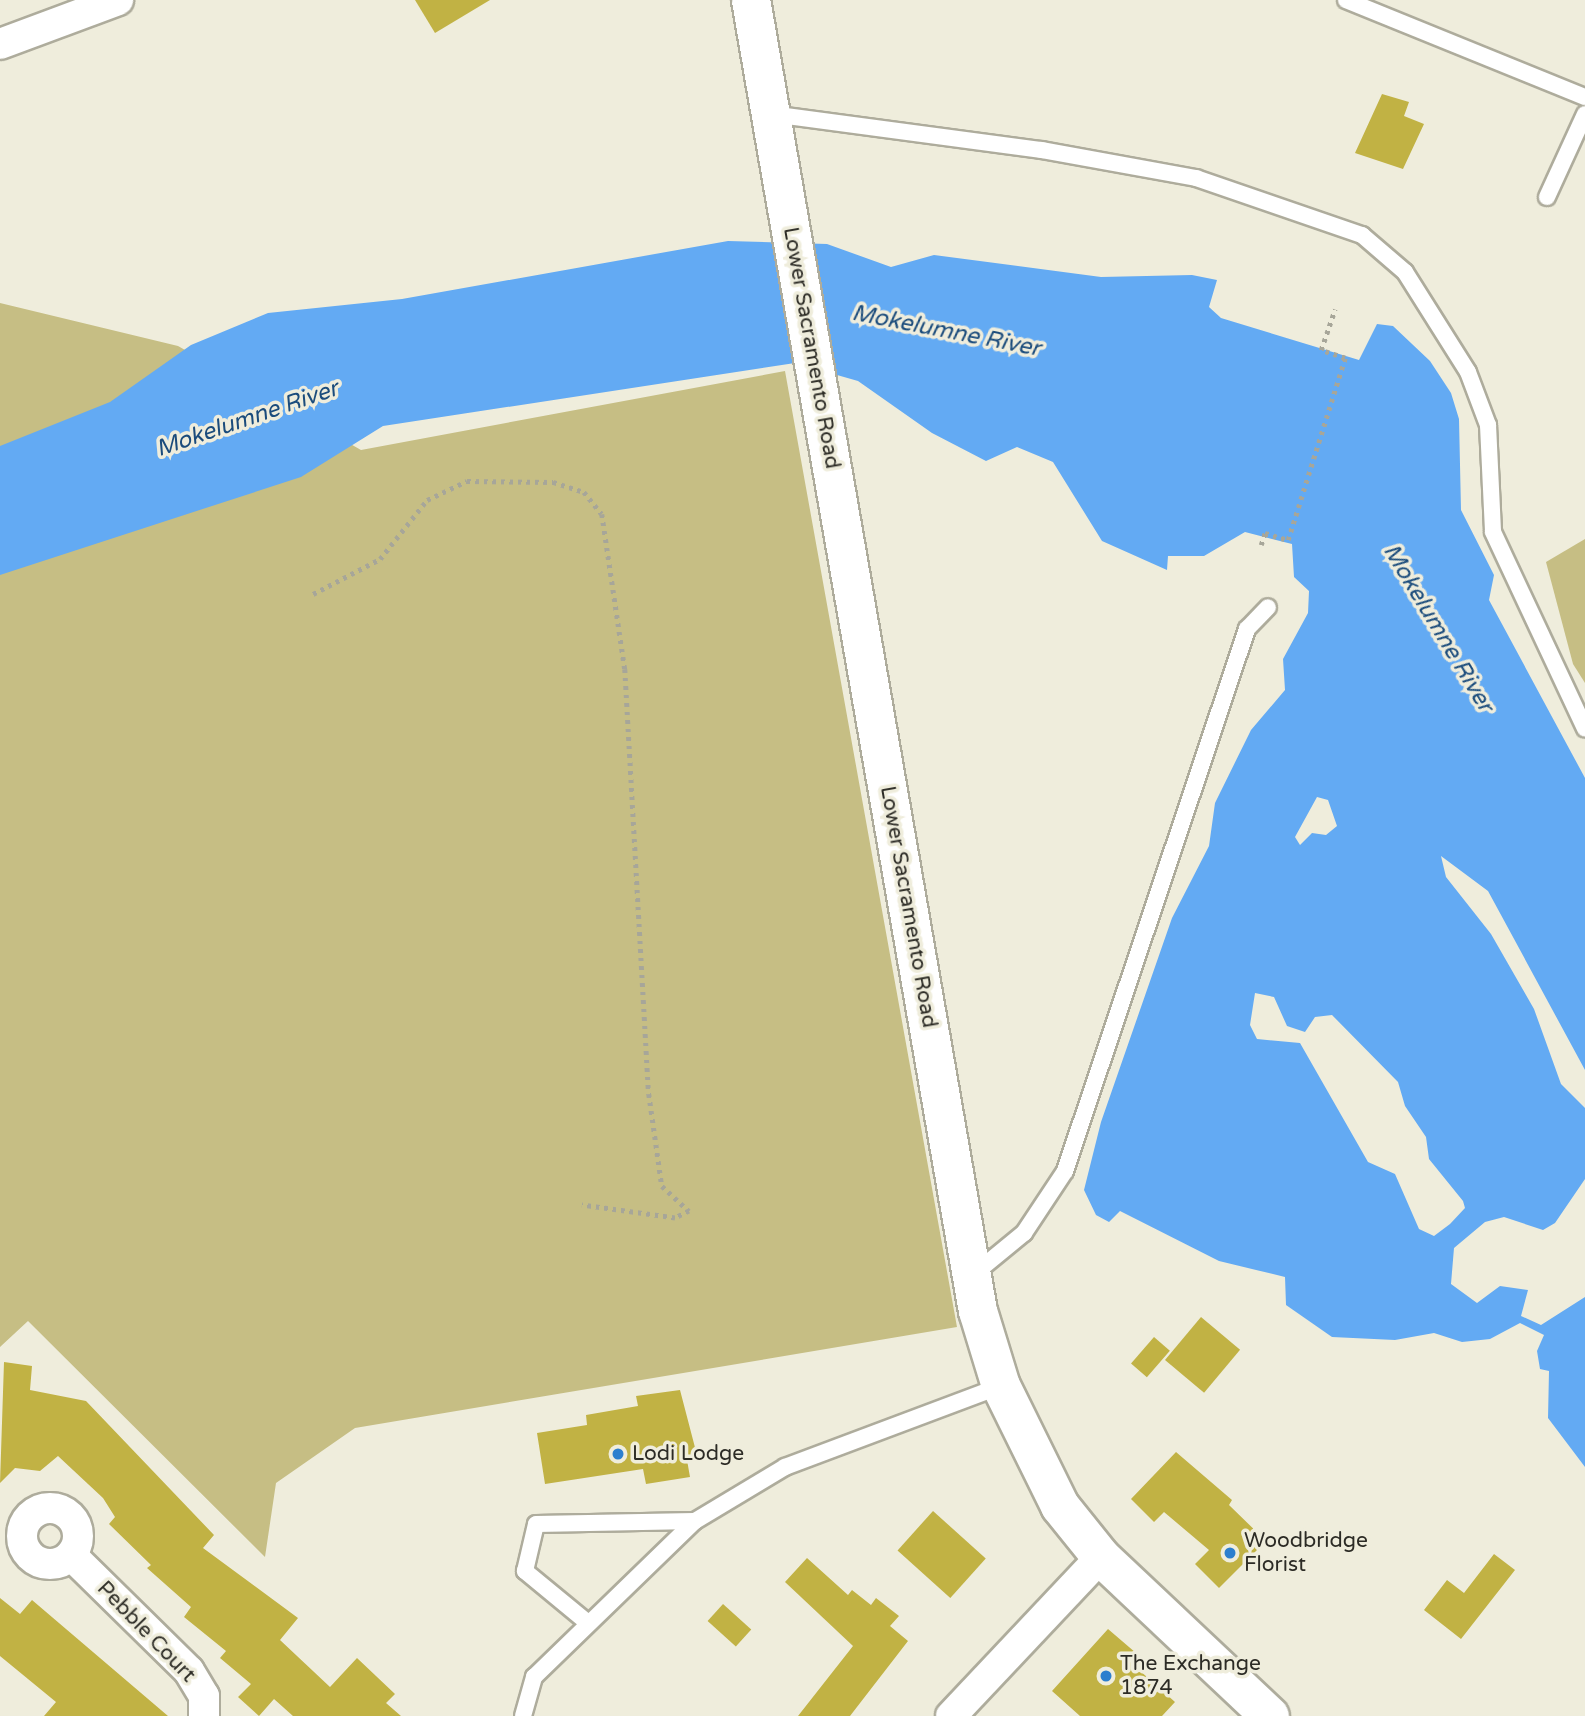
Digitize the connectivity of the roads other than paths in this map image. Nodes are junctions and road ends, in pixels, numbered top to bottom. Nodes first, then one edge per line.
1 (118, 0) edge
2 (751, 0) edge
3 (1346, 0) edge
4 (0, 44) edge
5 (1585, 97) edge
6 (771, 114) junction
7 (1585, 114) edge
8 (1547, 197) dead end
9 (1268, 607) dead end
10 (1585, 728) edge
11 (972, 1276) junction
12 (1001, 1386) junction
13 (695, 1521) junction
14 (71, 1555) dead end
15 (1101, 1557) junction
16 (588, 1623) junction
17 (204, 1716) edge
18 (523, 1716) edge
19 (951, 1716) edge
20 (1270, 1716) edge

1 - 4 street
2 - 6 main road, Lower Sacramento Road
3 - 5 lane
6 - 10 lane
6 - 11 main road, Lower Sacramento Road
7 - 8 lane
9 - 11 lane
11 - 12 main road, Lower Sacramento Road
12 - 13 lane
12 - 15 main road, Lower Sacramento Road
13 - 16 lane
13 - 16 lane
14 - 17 street, Pebble Court
15 - 19 street
15 - 20 main road, Lower Sacramento Road
16 - 18 lane

